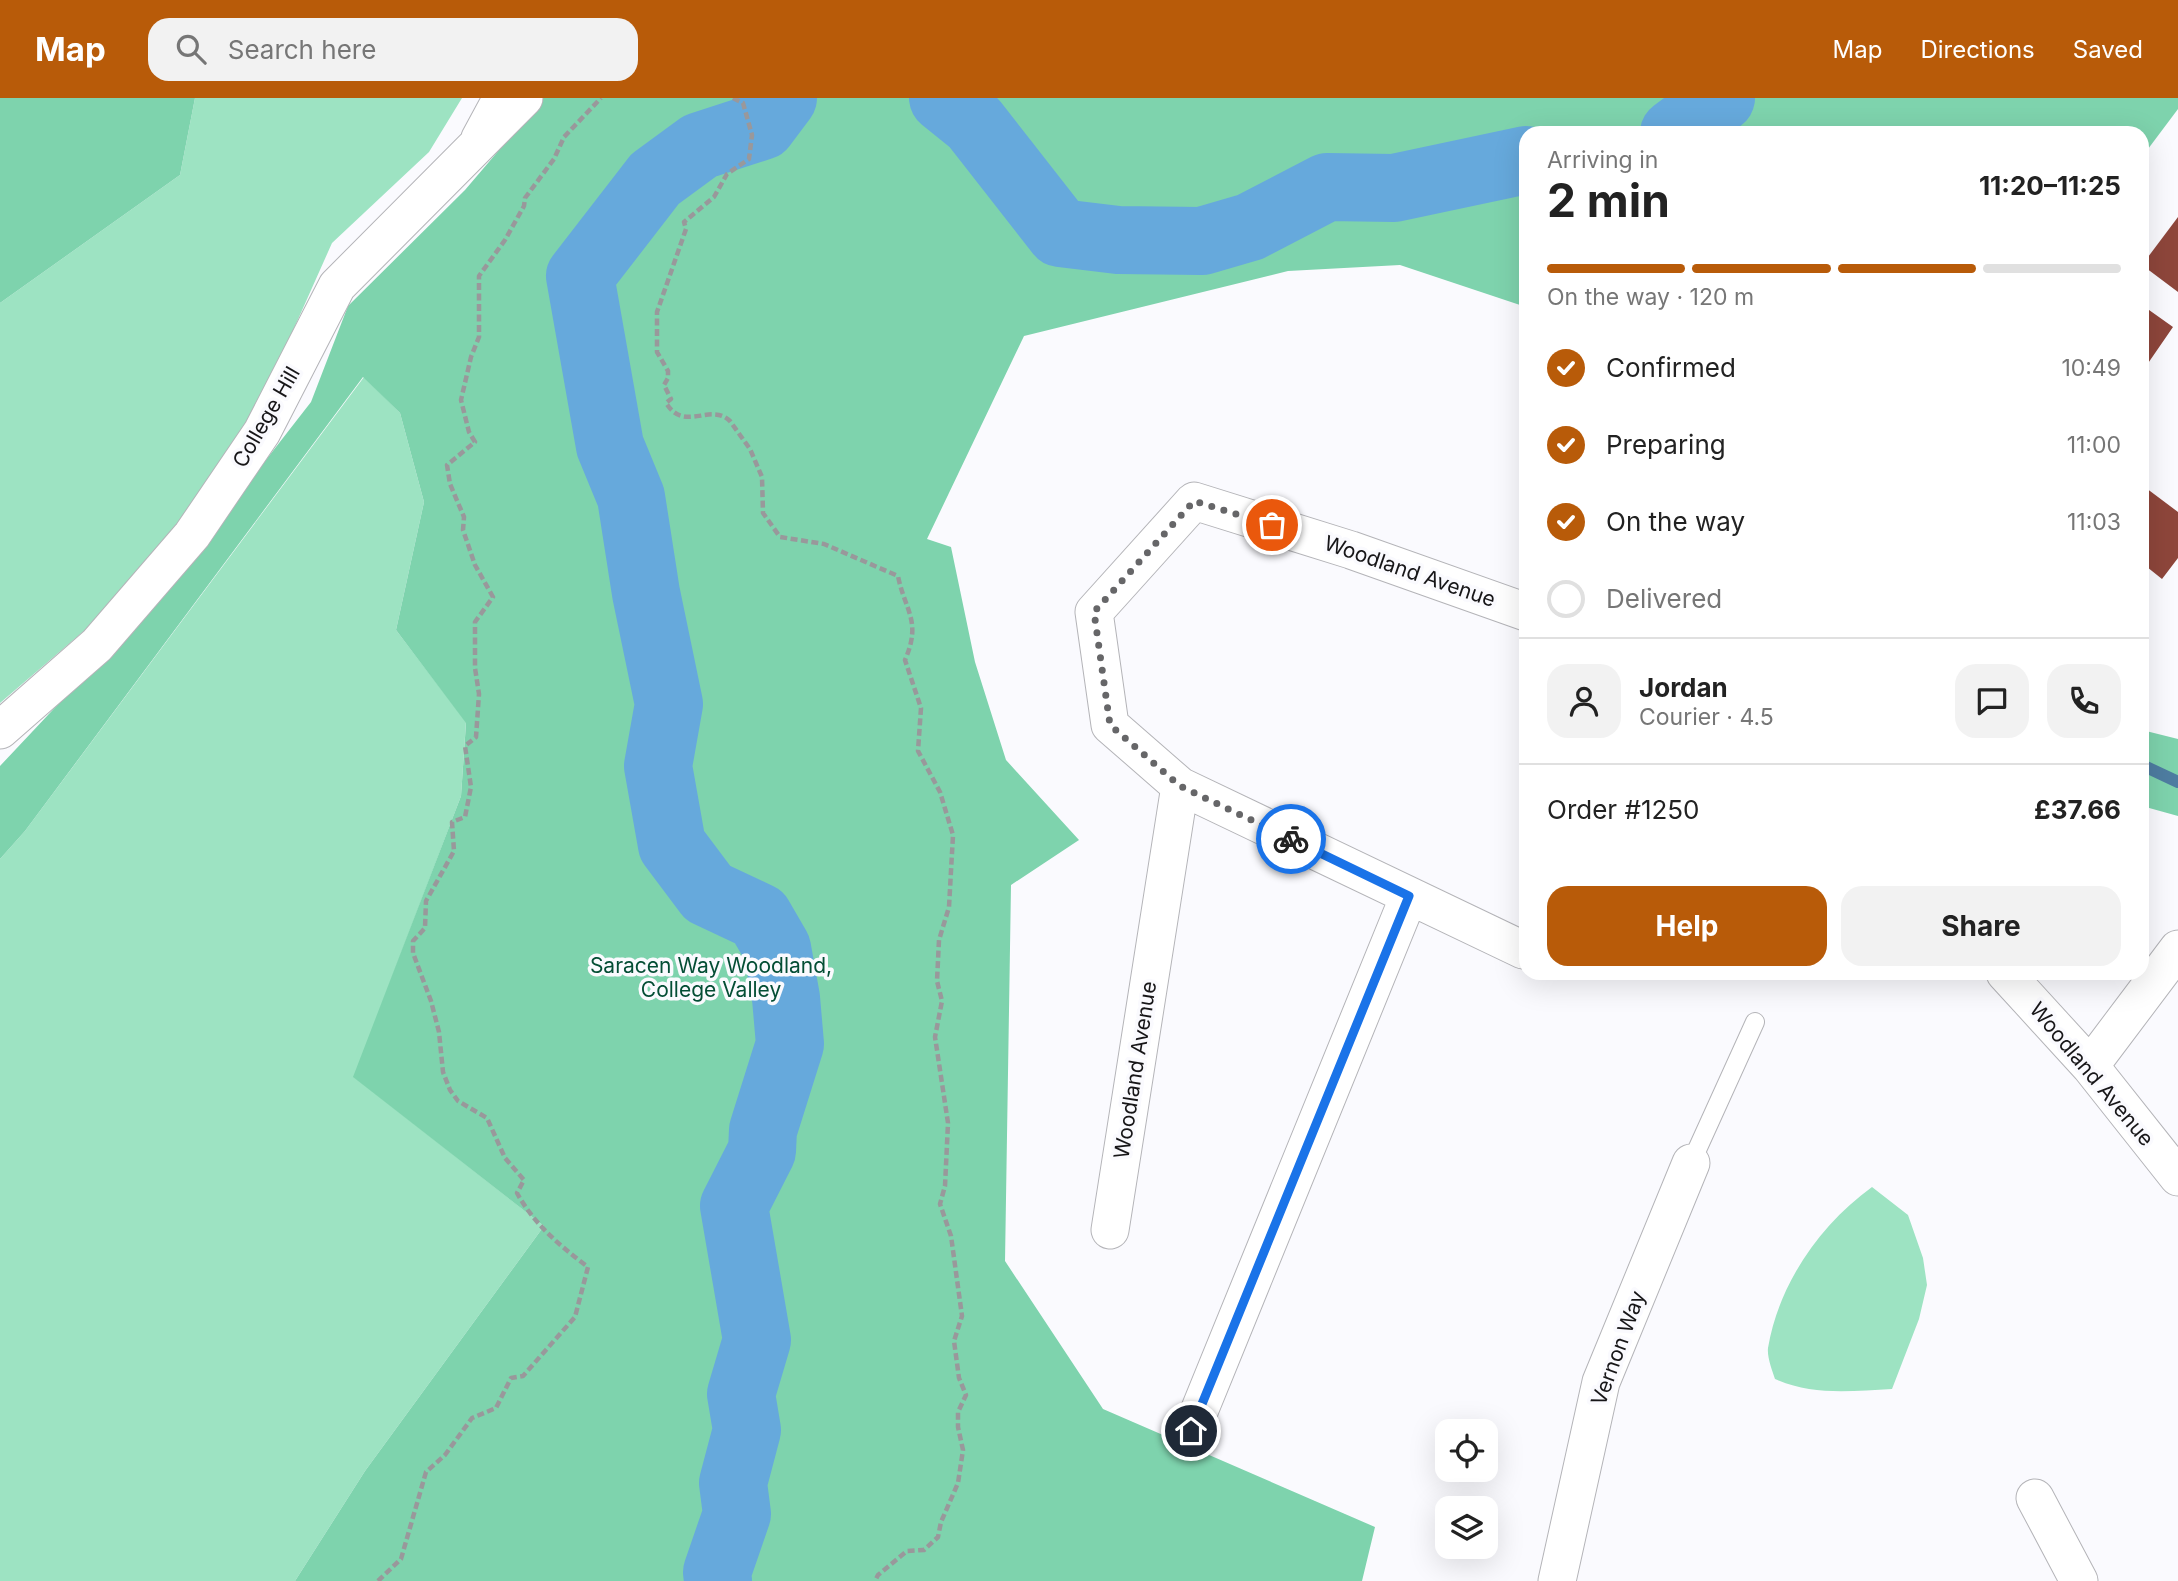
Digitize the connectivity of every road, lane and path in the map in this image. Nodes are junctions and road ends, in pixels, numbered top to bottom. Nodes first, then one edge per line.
1 (491, 98) edge
2 (524, 98) edge
3 (601, 98) edge
4 (733, 98) edge
5 (450, 172) junction
6 (1519, 610) edge
7 (0, 730) edge
8 (1180, 786) junction
9 (1409, 896) junction
10 (1519, 948) edge
11 (2178, 949) edge
12 (2011, 980) edge
13 (1755, 1022) dead end
14 (2090, 1066) junction
15 (1691, 1163) joint
16 (2178, 1177) edge
17 (1110, 1230) dead end
18 (1191, 1431) dead end
19 (2035, 1498) dead end
20 (377, 1581) edge
21 (875, 1581) edge
22 (1557, 1581) edge
23 (2079, 1581) edge

1 - 5 lane
2 - 5 street, College Hill
3 - 20 path
4 - 21 path
5 - 7 street, College Hill
6 - 8 street, Woodland Avenue
8 - 9 street, Woodland Avenue
8 - 17 street, Woodland Avenue
9 - 10 street, Woodland Avenue
9 - 18 street
11 - 14 street
12 - 14 street, Woodland Avenue
13 - 15 lane
14 - 16 street, Woodland Avenue
15 - 22 street, Vernon Way
19 - 23 street

